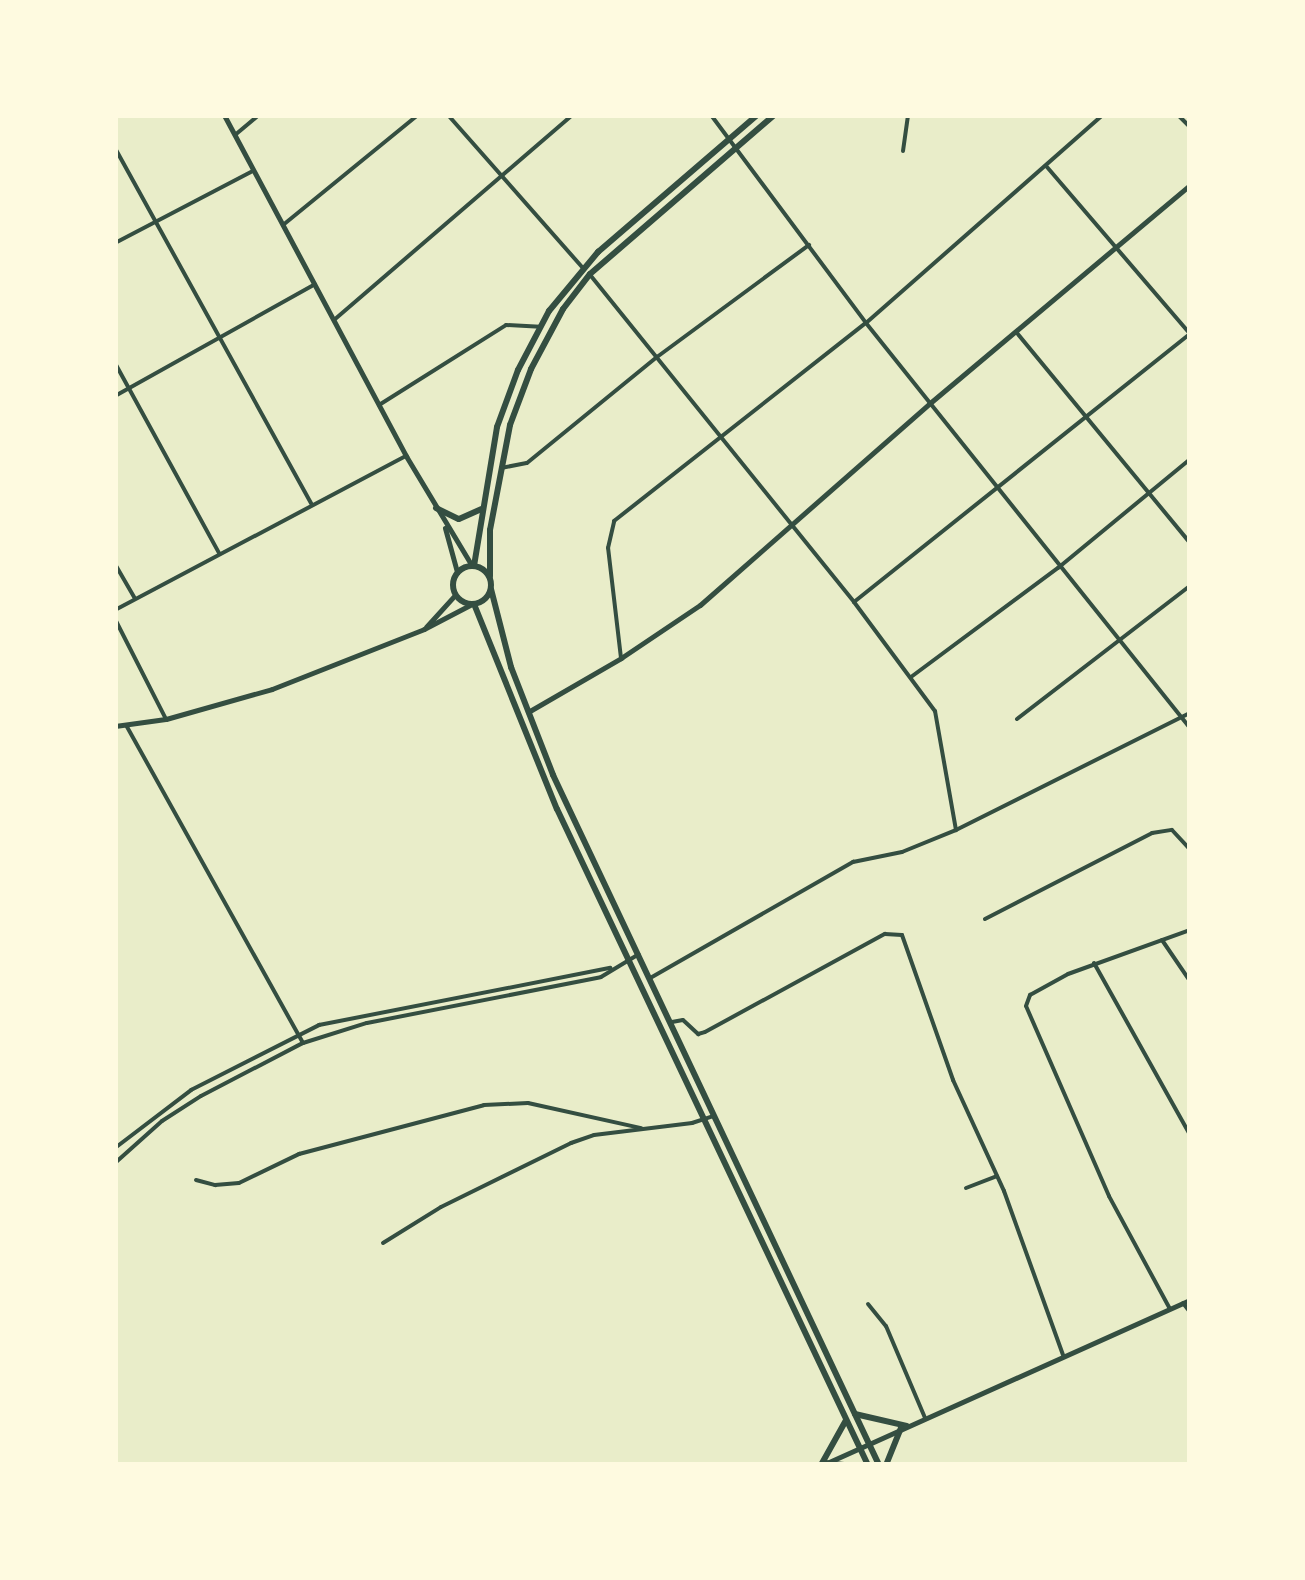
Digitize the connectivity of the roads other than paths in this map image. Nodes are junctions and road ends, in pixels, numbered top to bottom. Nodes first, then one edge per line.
1 (224, 115) edge
2 (259, 115) edge
3 (418, 115) edge
4 (448, 115) edge
5 (572, 115) edge
6 (711, 115) edge
7 (757, 115) edge
8 (774, 115) edge
9 (908, 115) edge
10 (1103, 115) edge
11 (1178, 115) edge
12 (1190, 126) edge
13 (235, 136) junction
14 (731, 138) junction
15 (738, 147) junction
16 (115, 148) edge
17 (902, 151) dead end
18 (1047, 167) junction
19 (254, 171) junction
20 (504, 176) junction
21 (1190, 185) edge
22 (157, 220) junction
23 (283, 225) junction
24 (115, 243) edge
25 (809, 245) junction
26 (1119, 248) junction
27 (582, 267) junction
28 (590, 274) junction
29 (315, 284) junction
30 (334, 320) junction
31 (866, 323) junction
32 (540, 327) junction
33 (1017, 332) junction
34 (1190, 334) edge
35 (222, 336) junction
36 (657, 358) junction
37 (115, 363) edge
38 (128, 388) junction
39 (115, 396) edge
40 (930, 403) junction
41 (380, 405) junction
42 (1086, 417) junction
43 (719, 436) junction
44 (406, 456) junction
45 (1190, 459) edge
46 (500, 468) junction
47 (999, 490) junction
48 (1148, 492) junction
49 (311, 504) junction
50 (436, 508) junction
51 (482, 508) junction
52 (443, 520) junction
53 (791, 528) junction
54 (1190, 543) edge
55 (219, 553) junction
56 (115, 564) edge
57 (473, 566) junction
58 (1058, 568) junction
59 (457, 572) junction
60 (490, 576) junction
61 (1190, 586) edge
62 (491, 589) junction
63 (455, 594) junction
64 (135, 598) junction
65 (854, 602) junction
66 (473, 604) junction
67 (115, 610) edge
68 (115, 618) edge
69 (424, 629) junction
70 (1118, 641) junction
71 (621, 658) junction
72 (911, 678) junction
73 (528, 712) junction
74 (1190, 713) edge
75 (1182, 717) junction
76 (166, 719) junction
77 (1017, 719) dead end
78 (126, 724) junction
79 (115, 726) edge
80 (1190, 728) edge
81 (956, 830) junction
82 (1190, 850) edge
83 (985, 918) dead end
84 (1190, 930) edge
85 (1162, 940) junction
86 (640, 953) junction
87 (629, 958) junction
88 (1094, 963) junction
89 (610, 968) junction
90 (652, 978) junction
91 (1190, 981) edge
92 (672, 1022) junction
93 (298, 1033) junction
94 (303, 1042) junction
95 (715, 1116) junction
96 (705, 1121) junction
97 (641, 1128) junction
98 (1190, 1135) edge
99 (115, 1148) edge
100 (115, 1163) edge
101 (997, 1176) junction
102 (196, 1180) dead end
103 (966, 1188) dead end
104 (383, 1243) dead end
105 (1187, 1301) edge
106 (868, 1304) dead end
107 (1170, 1309) junction
108 (1190, 1312) edge
109 (1063, 1355) junction
110 (856, 1414) junction
111 (925, 1418) junction
112 (846, 1419) junction
113 (904, 1427) junction
114 (869, 1443) junction
115 (860, 1447) junction
116 (823, 1464) edge
117 (844, 1465) edge
118 (868, 1465) edge
119 (882, 1465) edge

1 - 13 street
2 - 13 street
3 - 23 street
4 - 20 street
5 - 20 street
6 - 14 street
7 - 14 main road
8 - 15 main road
9 - 17 street
10 - 18 street
11 - 12 street
13 - 19 street
14 - 15 street
14 - 27 main road
15 - 25 street
15 - 28 main road
16 - 22 street
18 - 26 street
18 - 31 street
19 - 22 street
19 - 23 street
20 - 27 street
20 - 30 street
21 - 26 street
22 - 24 street
22 - 35 street
23 - 29 street
25 - 31 street
25 - 36 street
26 - 33 street
26 - 34 street
27 - 32 main road
28 - 36 street
28 - 46 main road
29 - 30 street
29 - 35 street
30 - 41 street
31 - 40 street
31 - 43 street
32 - 41 street
32 - 51 main road
33 - 40 street
33 - 42 street
34 - 42 street
35 - 38 street
35 - 49 street
36 - 43 street
36 - 46 street
37 - 38 street
38 - 39 street
38 - 55 street
40 - 47 street
40 - 53 street
41 - 44 street
42 - 47 street
42 - 48 street
43 - 53 street
43 - 71 street
44 - 49 street
44 - 50 street
45 - 48 street
46 - 60 main road
47 - 58 street
47 - 65 street
48 - 54 street
48 - 58 street
49 - 55 street
50 - 51 main road
50 - 52 street
51 - 57 main road
52 - 57 street
52 - 59 street
53 - 65 street
53 - 71 street
55 - 64 street
56 - 64 street
57 - 59 main road
57 - 60 main road
58 - 70 street
58 - 72 street
59 - 63 main road
60 - 62 main road
61 - 70 street
62 - 66 main road
62 - 73 main road
63 - 66 main road
63 - 69 street
64 - 67 street
65 - 72 street
66 - 69 street
66 - 87 main road
68 - 76 street
69 - 76 street
70 - 75 street
70 - 77 street
71 - 73 street
72 - 81 street
73 - 86 main road
74 - 75 street
75 - 80 street
75 - 81 street
76 - 78 street
78 - 79 street
78 - 93 street
81 - 90 street
82 - 83 street
84 - 85 street
85 - 88 street
85 - 91 street
86 - 87 street
86 - 90 main road
87 - 89 street
87 - 96 main road
88 - 98 street
88 - 107 street
89 - 93 street
89 - 94 street
90 - 92 main road
92 - 95 main road
92 - 101 street
93 - 94 street
93 - 99 street
94 - 100 street
95 - 96 street
95 - 110 main road
96 - 97 street
96 - 112 main road
97 - 102 street
97 - 104 street
101 - 103 street
101 - 109 street
105 - 107 street
105 - 108 street
106 - 111 street
107 - 109 street
109 - 111 street
110 - 113 main road
110 - 114 main road
111 - 113 street
112 - 115 main road
112 - 116 main road
113 - 114 street
113 - 119 main road
114 - 115 street
114 - 119 main road
115 - 116 street
115 - 118 main road
116 - 117 main road

